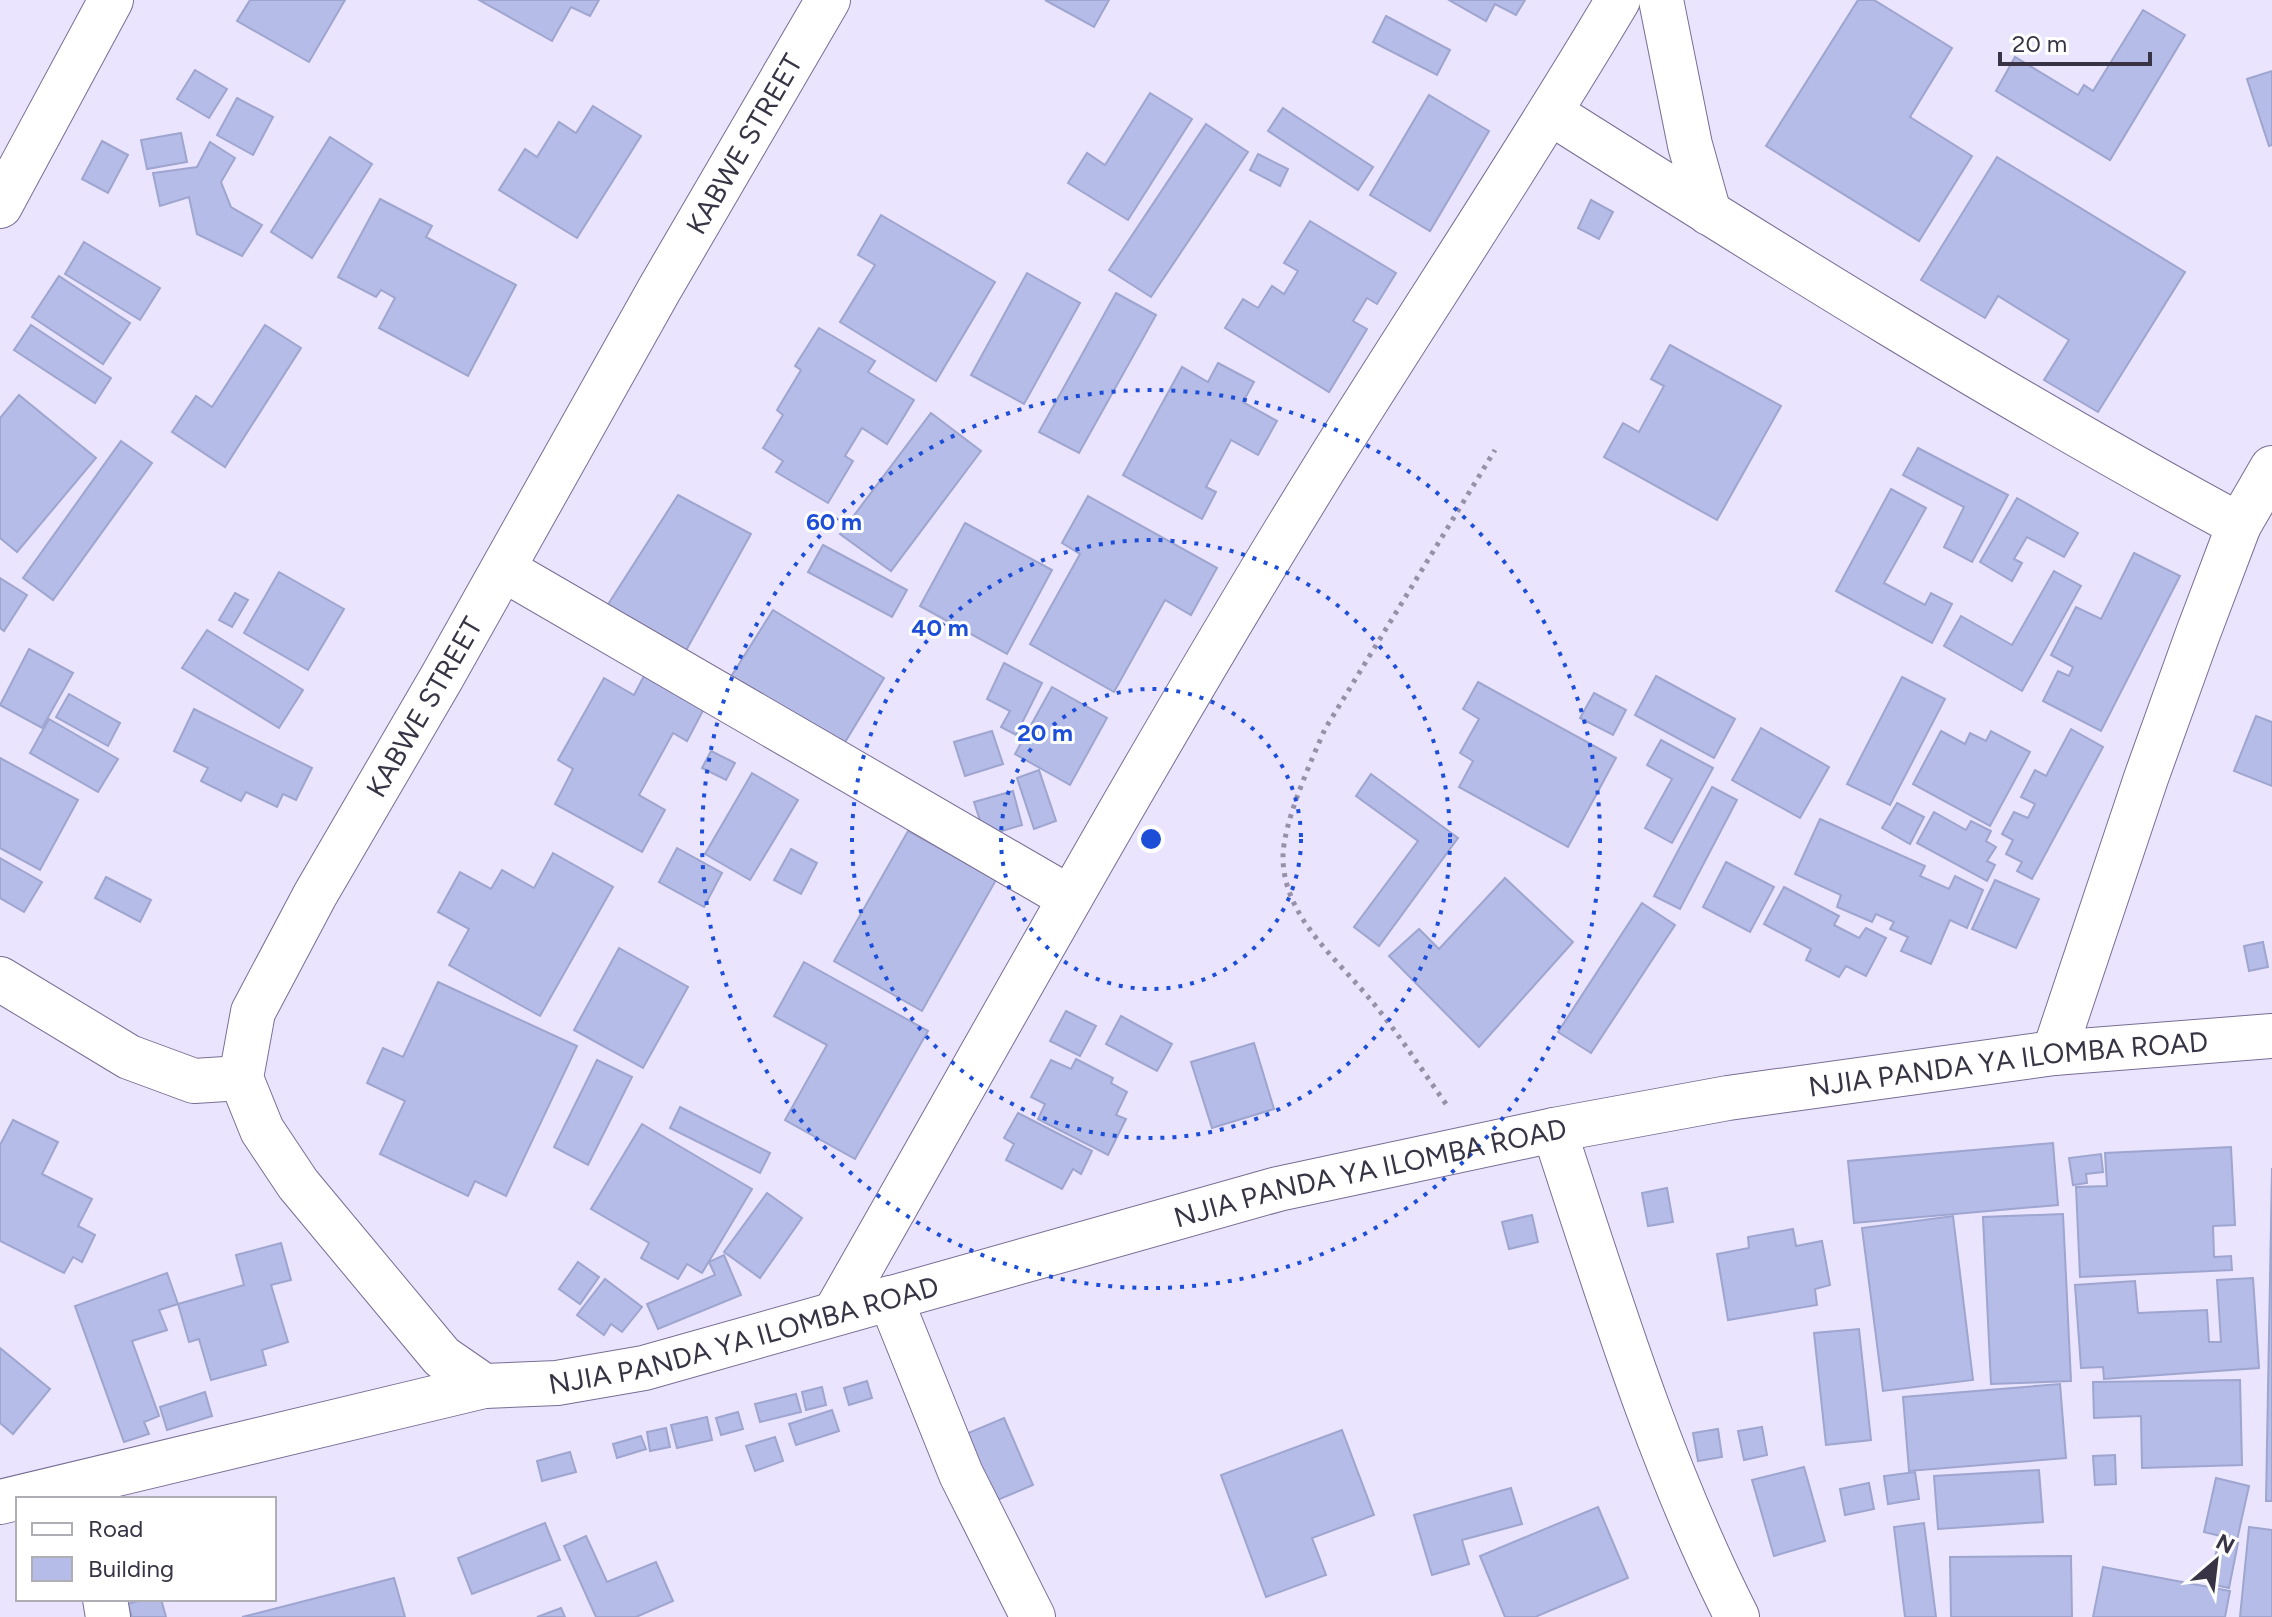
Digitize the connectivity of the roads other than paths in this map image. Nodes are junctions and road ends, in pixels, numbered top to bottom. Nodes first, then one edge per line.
1 (111, 0) edge
2 (828, 0) edge
3 (1618, 0) edge
4 (1661, 0) edge
5 (1551, 113) junction
6 (0, 206) edge
7 (1709, 213) junction
8 (2272, 468) edge
9 (2239, 525) junction
10 (503, 569) junction
11 (1070, 898) junction
12 (0, 979) edge
13 (2272, 1036) edge
14 (2054, 1053) junction
15 (241, 1078) junction
16 (1554, 1130) junction
17 (890, 1298) junction
18 (835, 1313) junction
19 (484, 1386) junction
20 (86, 1491) edge
21 (39, 1497) edge
22 (1033, 1617) edge
23 (1737, 1617) edge

1 - 6 street
2 - 10 street, KABWE STREET
3 - 5 street
4 - 7 street
5 - 7 street
5 - 11 street
7 - 9 street
8 - 9 street
9 - 14 street
10 - 11 street
10 - 15 street, KABWE STREET
11 - 18 street
12 - 15 street
13 - 14 street, NJIA PANDA YA ILOMBA ROAD
14 - 16 street, NJIA PANDA YA ILOMBA ROAD
15 - 19 street
16 - 17 street, NJIA PANDA YA ILOMBA ROAD
16 - 23 street
17 - 18 street, NJIA PANDA YA ILOMBA ROAD
17 - 22 street
18 - 19 street, NJIA PANDA YA ILOMBA ROAD
19 - 20 street, NJIA PANDA YA ILOMBA ROAD
20 - 21 street, NJIA PANDA YA ILOMBA ROAD

